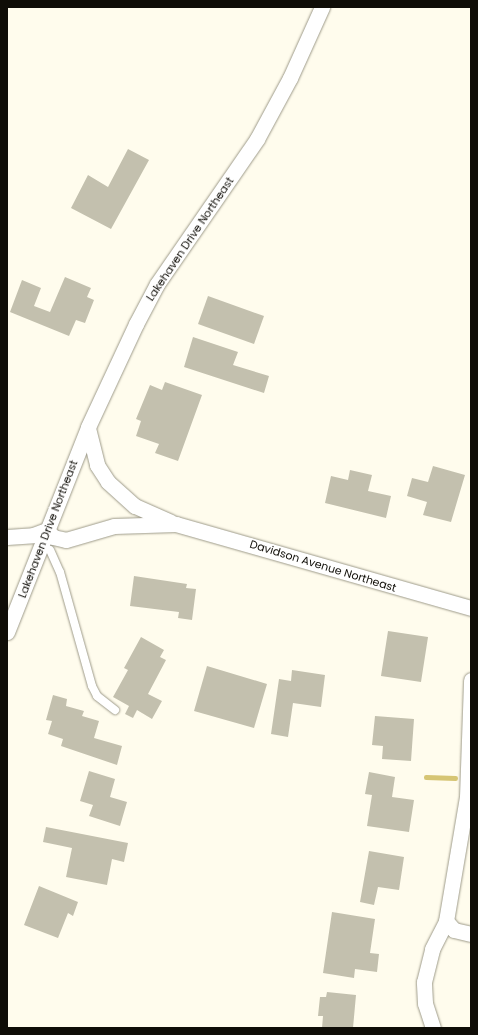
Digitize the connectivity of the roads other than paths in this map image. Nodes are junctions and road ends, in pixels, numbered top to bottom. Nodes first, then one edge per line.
1 (322, 7) edge
2 (88, 427) junction
3 (176, 524) junction
4 (47, 530) junction
5 (7, 537) edge
6 (66, 540) junction
7 (50, 550) junction
8 (37, 561) junction
9 (471, 608) edge
10 (7, 632) edge
11 (471, 680) edge
12 (115, 710) dead end
13 (446, 921) junction
14 (471, 934) edge
15 (433, 1028) edge

1 - 2 street, Lakehaven Drive Northeast
2 - 3 street, Davidson Avenue Northeast
2 - 4 street, Lakehaven Drive Northeast
3 - 6 street, Davidson Avenue Northeast
3 - 9 street, Davidson Avenue Northeast
4 - 5 street
4 - 6 street
4 - 8 street, Lakehaven Drive Northeast
6 - 7 street, Davidson Avenue Northeast
7 - 8 street, Davidson Avenue Northeast
7 - 12 lane
8 - 10 street, Lakehaven Drive Northeast
11 - 13 street
13 - 14 street
13 - 15 street

